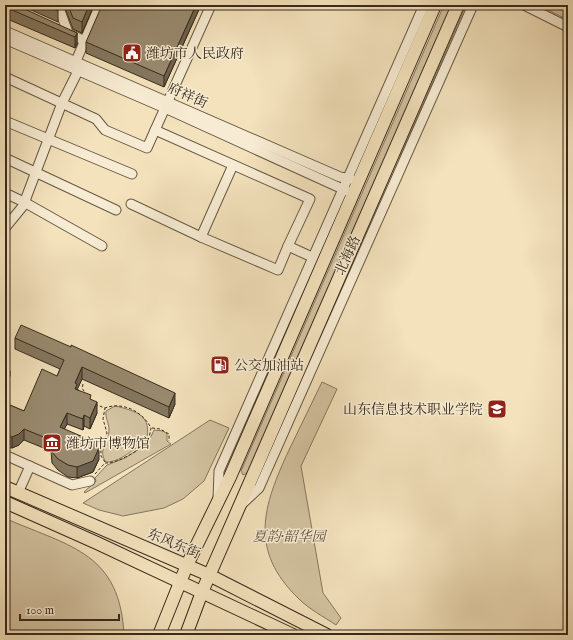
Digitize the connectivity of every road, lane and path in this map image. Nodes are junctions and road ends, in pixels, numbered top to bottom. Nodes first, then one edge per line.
1 (58, 5) edge
2 (100, 5) edge
3 (211, 5) edge
4 (424, 5) edge
5 (435, 5) edge
6 (458, 5) edge
7 (473, 5) edge
8 (524, 5) edge
9 (54, 27) edge
10 (568, 27) edge
11 (5, 30) edge
12 (68, 33) junction
13 (5, 39) edge
14 (85, 41) junction
15 (77, 66) junction
16 (5, 78) edge
17 (62, 103) junction
18 (166, 104) junction
19 (5, 121) edge
20 (155, 130) junction
21 (48, 140) junction
22 (5, 158) edge
23 (233, 165) junction
24 (36, 171) junction
25 (132, 174) dead end
26 (346, 178) junction
27 (361, 180) junction
28 (342, 187) junction
29 (5, 193) edge
30 (354, 195) junction
31 (24, 202) junction
32 (131, 204) dead end
33 (116, 210) dead end
34 (5, 228) edge
35 (201, 237) junction
36 (102, 246) dead end
37 (288, 246) junction
38 (312, 258) junction
39 (284, 324) junction
40 (295, 329) junction
41 (83, 384) dead end
42 (89, 397) edge
43 (92, 402) edge
44 (105, 408) junction
45 (241, 420) junction
46 (253, 424) junction
47 (151, 428) junction
48 (275, 438) junction
49 (169, 441) dead end
50 (5, 455) edge
51 (105, 463) junction
52 (30, 466) junction
53 (90, 481) joint
54 (5, 487) edge
55 (18, 493) junction
56 (218, 499) junction
57 (5, 502) edge
58 (187, 565) junction
59 (209, 575) junction
60 (180, 582) junction
61 (202, 592) junction
62 (159, 635) edge
63 (186, 635) edge
64 (293, 635) edge
65 (327, 635) edge

1 - 12 street
2 - 14 street
3 - 18 street
4 - 26 street, 北海路
5 - 27 main road, 北海路
6 - 48 main road, 北海路
7 - 48 street, 北海路
8 - 10 street
9 - 12 street
11 - 15 street, 府祥街
12 - 14 street
13 - 15 street, 府祥街
14 - 15 street
15 - 17 street
15 - 18 street, 府祥街
16 - 17 street
17 - 20 street
17 - 21 street
18 - 20 street
18 - 26 street, 府祥街
18 - 28 street, 府祥街
19 - 21 street
20 - 23 street
21 - 24 street
21 - 25 street
22 - 24 street
23 - 35 street
23 - 37 street
24 - 31 street
24 - 33 street
26 - 27 street, 府祥街
26 - 28 street, 北海路
27 - 30 main road, 北海路
28 - 30 street, 府祥街
28 - 38 street, 北海路
29 - 31 street
30 - 40 main road, 北海路
31 - 34 street
31 - 36 street
32 - 35 street
35 - 37 street
37 - 38 street
38 - 39 street, 北海路
39 - 40 street
39 - 45 street, 北海路
40 - 46 main road, 北海路
41 - 42 path
43 - 44 path
44 - 47 path
44 - 51 path
45 - 46 street
45 - 56 street, 北海路
46 - 56 main road, 北海路
47 - 49 path
47 - 51 path
48 - 59 main road, 北海路
50 - 52 street
51 - 53 path
52 - 53 street
52 - 55 street
54 - 55 main road, 东风东街
55 - 58 main road, 东风东街
56 - 58 main road, 北海路
57 - 60 main road
58 - 59 main road, 东风东街
58 - 60 main road, 北海路
59 - 61 main road, 北海路
59 - 65 main road, 东风东街
60 - 61 main road
60 - 62 main road, 北海路
61 - 63 main road, 北海路
61 - 64 main road

